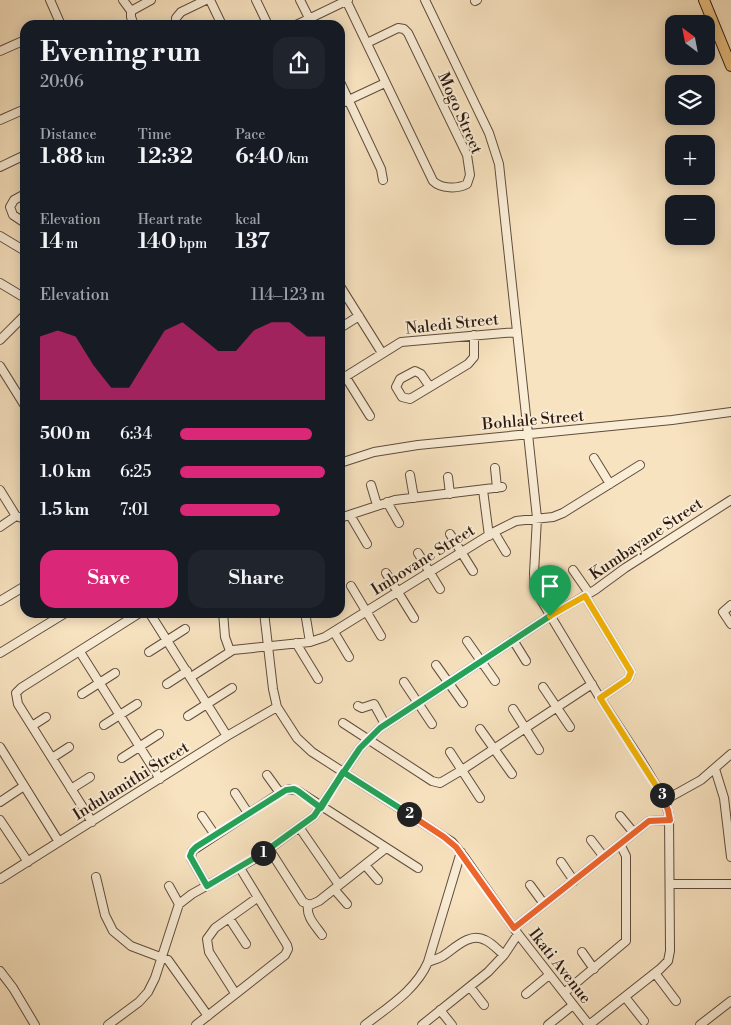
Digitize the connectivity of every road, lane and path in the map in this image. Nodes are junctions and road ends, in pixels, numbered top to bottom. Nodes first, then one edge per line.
1 (50, 0) edge
2 (123, 0) edge
3 (152, 0) edge
4 (208, 0) edge
5 (256, 0) edge
6 (300, 0) edge
7 (347, 0) edge
8 (425, 0) edge
9 (704, 0) edge
10 (131, 11) junction
11 (309, 18) junction
12 (59, 20) edge
13 (132, 20) edge
14 (176, 20) edge
15 (219, 20) edge
16 (266, 20) edge
17 (305, 20) edge
18 (20, 42) edge
19 (367, 42) junction
20 (0, 51) edge
21 (731, 66) edge
22 (385, 83) junction
23 (345, 92) edge
24 (349, 100) junction
25 (345, 102) edge
26 (20, 111) edge
27 (0, 120) edge
28 (20, 157) edge
29 (0, 167) edge
30 (383, 180) dead end
31 (20, 197) edge
32 (20, 220) edge
33 (0, 236) edge
34 (20, 247) edge
35 (0, 284) edge
36 (345, 294) edge
37 (20, 295) edge
38 (359, 316) junction
39 (20, 320) edge
40 (345, 325) edge
41 (516, 332) junction
42 (474, 335) junction
43 (0, 340) edge
44 (382, 353) junction
45 (0, 366) edge
46 (345, 377) edge
47 (345, 381) edge
48 (430, 387) dead end
49 (20, 398) edge
50 (731, 412) edge
51 (370, 416) dead end
52 (526, 434) junction
53 (594, 458) dead end
54 (345, 461) edge
55 (640, 465) dead end
56 (495, 468) dead end
57 (410, 475) dead end
58 (448, 477) dead end
59 (610, 484) junction
60 (371, 485) dead end
61 (0, 490) edge
62 (483, 490) junction
63 (450, 494) junction
64 (414, 498) junction
65 (387, 502) junction
66 (730, 504) edge
67 (376, 505) junction
68 (350, 514) junction
69 (16, 516) junction
70 (345, 516) edge
71 (20, 517) edge
72 (537, 518) junction
73 (399, 523) dead end
74 (0, 527) edge
75 (450, 534) dead end
76 (491, 534) junction
77 (367, 544) dead end
78 (506, 552) dead end
79 (418, 553) dead end
80 (462, 553) junction
81 (573, 570) dead end
82 (473, 572) dead end
83 (386, 573) dead end
84 (430, 573) junction
85 (351, 586) dead end
86 (20, 589) edge
87 (440, 589) dead end
88 (398, 592) junction
89 (587, 594) junction
90 (0, 601) edge
91 (731, 605) edge
92 (366, 611) junction
93 (550, 616) junction
94 (57, 618) edge
95 (132, 618) edge
96 (153, 618) edge
97 (224, 618) edge
98 (265, 618) edge
99 (306, 618) edge
100 (414, 618) dead end
101 (731, 624) edge
102 (185, 629) dead end
103 (334, 632) junction
104 (381, 636) dead end
105 (167, 640) junction
106 (513, 640) junction
107 (467, 641) dead end
108 (310, 642) junction
109 (296, 643) junction
110 (268, 647) junction
111 (80, 652) junction
112 (148, 652) dead end
113 (230, 652) junction
114 (0, 653) edge
115 (349, 657) dead end
116 (481, 661) junction
117 (526, 661) dead end
118 (436, 665) dead end
119 (115, 673) dead end
120 (189, 674) junction
121 (318, 679) dead end
122 (495, 681) dead end
123 (404, 682) dead end
124 (449, 682) junction
125 (99, 683) junction
126 (167, 684) dead end
127 (592, 684) junction
128 (544, 687) dead end
129 (232, 688) dead end
130 (82, 694) dead end
131 (600, 698) junction
132 (417, 703) junction
133 (463, 703) dead end
134 (137, 704) dead end
135 (207, 704) junction
136 (358, 706) dead end
137 (276, 707) junction
138 (557, 707) junction
139 (513, 709) dead end
140 (120, 715) junction
141 (188, 716) dead end
142 (46, 717) dead end
143 (343, 724) dead end
144 (385, 724) junction
145 (432, 724) dead end
146 (104, 725) dead end
147 (32, 726) junction
148 (570, 727) dead end
149 (525, 728) junction
150 (480, 729) dead end
151 (159, 734) dead end
152 (227, 736) junction
153 (368, 739) junction
154 (0, 747) edge
155 (69, 747) dead end
156 (140, 747) junction
157 (494, 749) junction
158 (539, 750) dead end
159 (450, 752) dead end
160 (731, 754) edge
161 (52, 758) junction
162 (122, 758) dead end
163 (715, 769) junction
164 (462, 770) junction
165 (343, 772) junction
166 (512, 774) dead end
167 (267, 775) dead end
168 (90, 776) dead end
169 (160, 779) junction
170 (24, 786) junction
171 (71, 789) junction
172 (235, 793) dead end
173 (280, 793) junction
174 (480, 798) dead end
175 (727, 798) edge
176 (665, 800) junction
177 (0, 802) edge
178 (321, 808) junction
179 (248, 813) junction
180 (202, 816) dead end
181 (620, 816) dead end
182 (0, 820) edge
183 (670, 820) junction
184 (92, 822) junction
185 (300, 827) junction
186 (634, 833) junction
187 (215, 835) junction
188 (591, 840) dead end
189 (59, 842) junction
190 (620, 844) junction
191 (386, 848) junction
192 (269, 849) junction
193 (461, 852) junction
194 (604, 857) junction
195 (731, 857) edge
196 (28, 862) junction
197 (561, 862) dead end
198 (365, 865) junction
199 (240, 868) junction
200 (418, 868) dead end
201 (96, 877) dead end
202 (0, 879) edge
203 (378, 880) dead end
204 (574, 881) junction
205 (670, 884) junction
206 (731, 884) edge
207 (169, 886) dead end
208 (207, 886) junction
209 (530, 886) dead end
210 (337, 887) junction
211 (257, 898) junction
212 (179, 904) junction
213 (347, 904) dead end
214 (544, 904) junction
215 (308, 905) junction
216 (229, 918) junction
217 (516, 931) junction
218 (322, 935) dead end
219 (246, 944) dead end
220 (582, 952) dead end
221 (504, 955) junction
222 (162, 957) junction
223 (428, 962) junction
224 (594, 968) junction
225 (0, 971) edge
226 (655, 973) junction
227 (549, 975) junction
228 (470, 987) junction
229 (235, 993) junction
230 (564, 993) junction
231 (526, 994) dead end
232 (625, 997) junction
233 (676, 1001) dead end
234 (731, 1001) edge
235 (484, 1005) dead end
236 (572, 1005) junction
237 (440, 1010) junction
238 (208, 1016) junction
239 (644, 1021) dead end
240 (35, 1025) edge
241 (108, 1025) edge
242 (196, 1025) edge
243 (365, 1025) edge
244 (422, 1025) edge
245 (452, 1025) edge
246 (548, 1025) edge
247 (589, 1025) edge
248 (700, 1025) edge

1 - 12 street
2 - 10 street
3 - 10 street
4 - 14 street
4 - 15 street
5 - 16 street
6 - 11 street
7 - 11 street
7 - 19 street, Mogo Street
8 - 41 street
9 - 21 main road
10 - 13 street
11 - 17 street
18 - 20 street
19 - 22 street, Mogo Street
19 - 22 street, Mogo Street
22 - 24 street
23 - 24 street
24 - 25 street
24 - 30 street
26 - 27 street
28 - 29 street
31 - 32 street
33 - 34 street
35 - 37 street
36 - 38 street
38 - 40 street
38 - 44 street
39 - 43 street
41 - 42 street, Naledi Street
41 - 52 street
42 - 44 street, Naledi Street
42 - 48 street
44 - 46 street, Naledi Street
45 - 49 street
47 - 51 street
50 - 52 street, Bohlale Street
52 - 54 street, Bohlale Street
52 - 72 street
53 - 59 street
55 - 59 street, Imbovane Street
56 - 62 street
57 - 64 street
58 - 63 street
59 - 72 street, Imbovane Street
60 - 67 street
61 - 69 street
62 - 63 street
62 - 76 street
63 - 64 street
64 - 65 street
65 - 67 street
65 - 73 street
66 - 89 street, Kumbayane Street
67 - 68 street
68 - 70 street
68 - 77 street
69 - 71 street
69 - 74 street
72 - 76 street, Imbovane Street
72 - 93 street
75 - 80 street
76 - 78 street
76 - 80 street, Imbovane Street
79 - 84 street
80 - 82 street
80 - 84 street, Imbovane Street
81 - 89 street
83 - 88 street
84 - 87 street
84 - 88 street, Imbovane Street
85 - 92 street
86 - 90 street
88 - 92 street, Imbovane Street
88 - 100 street
89 - 93 street, Kumbayane Street
89 - 131 street
91 - 101 street
92 - 103 street, Imbovane Street
92 - 104 street
93 - 106 street, Kumbayane Street
93 - 127 street
94 - 114 street
95 - 111 street
96 - 105 street
97 - 113 street
98 - 110 street, Ikati Avenue
99 - 108 street
102 - 105 street
103 - 108 street, Imbovane Street
103 - 115 street
105 - 112 street
105 - 120 street
106 - 116 street, Kumbayane Street
106 - 117 street
107 - 116 street
108 - 109 street, Imbovane Street
109 - 110 street, Imbovane Street
109 - 121 street
110 - 113 street, Imbovane Street
110 - 137 street, Ikati Avenue
111 - 125 street
111 - 147 street
113 - 120 street, Imbovane Street
116 - 122 street
116 - 124 street, Kumbayane Street
118 - 124 street
119 - 125 street
120 - 126 street, Imbovane Street
120 - 135 street
123 - 132 street
124 - 132 street, Kumbayane Street
124 - 133 street
125 - 130 street
125 - 140 street
127 - 131 street
127 - 138 street
128 - 138 street
129 - 135 street
131 - 176 street
132 - 144 street, Kumbayane Street
132 - 145 street
134 - 140 street
135 - 141 street
135 - 152 street
136 - 144 street
137 - 152 street, Indulamithi Street
137 - 165 street, Ikati Avenue
138 - 148 street
138 - 149 street
139 - 149 street
140 - 146 street
140 - 156 street
142 - 147 street
143 - 153 street
144 - 153 street, Kumbayane Street
147 - 161 street
149 - 157 street
149 - 158 street
150 - 157 street
151 - 156 street
152 - 169 street, Indulamithi Street
153 - 164 street
153 - 165 street, Kumbayane Street
154 - 170 street
155 - 161 street
156 - 162 street
156 - 169 street
157 - 164 street
157 - 166 street
159 - 164 street
160 - 163 street
161 - 171 street
163 - 175 street
163 - 176 street
164 - 174 street
165 - 178 street, Kumbayane Street
165 - 193 street, Ikati Avenue
167 - 173 street
168 - 171 street
169 - 184 street, Indulamithi Street
170 - 177 street
170 - 189 street
171 - 184 street
172 - 179 street
173 - 178 street
173 - 179 street
175 - 195 street
176 - 183 street
178 - 185 street, Kumbayane Street
178 - 191 street
179 - 187 street
180 - 187 street
181 - 186 street
182 - 196 street
183 - 186 street
183 - 205 street
184 - 189 street, Indulamithi Street
185 - 192 street, Kumbayane Street
185 - 210 street
186 - 190 street
187 - 208 street
188 - 194 street
189 - 196 street, Indulamithi Street
190 - 194 street
190 - 224 street
191 - 198 street
191 - 200 street
192 - 199 street, Kumbayane Street
192 - 215 street
193 - 217 street, Ikati Avenue
193 - 223 street
194 - 204 street
196 - 202 street, Indulamithi Street
197 - 204 street
198 - 203 street
198 - 210 street
199 - 208 street, Kumbayane Street
199 - 211 street
201 - 222 street
204 - 214 street
205 - 206 street
205 - 226 street
207 - 212 street
208 - 212 street, Kumbayane Street
209 - 214 street
210 - 213 street
210 - 215 street
211 - 216 street
211 - 229 street
212 - 222 street
214 - 217 street
215 - 218 street
216 - 219 street
216 - 229 street
217 - 221 street
217 - 227 street, Ikati Avenue
220 - 224 street
221 - 223 street
221 - 228 street
222 - 238 street
222 - 241 street
223 - 243 street
224 - 230 street
225 - 240 street
226 - 232 street
226 - 233 street
227 - 230 street, Ikati Avenue
227 - 231 street
228 - 235 street
228 - 237 street
229 - 238 street
230 - 236 street, Ikati Avenue
232 - 239 street
232 - 247 street
234 - 248 street
236 - 246 street
236 - 247 street, Ikati Avenue
237 - 244 street
237 - 245 street
238 - 242 street

